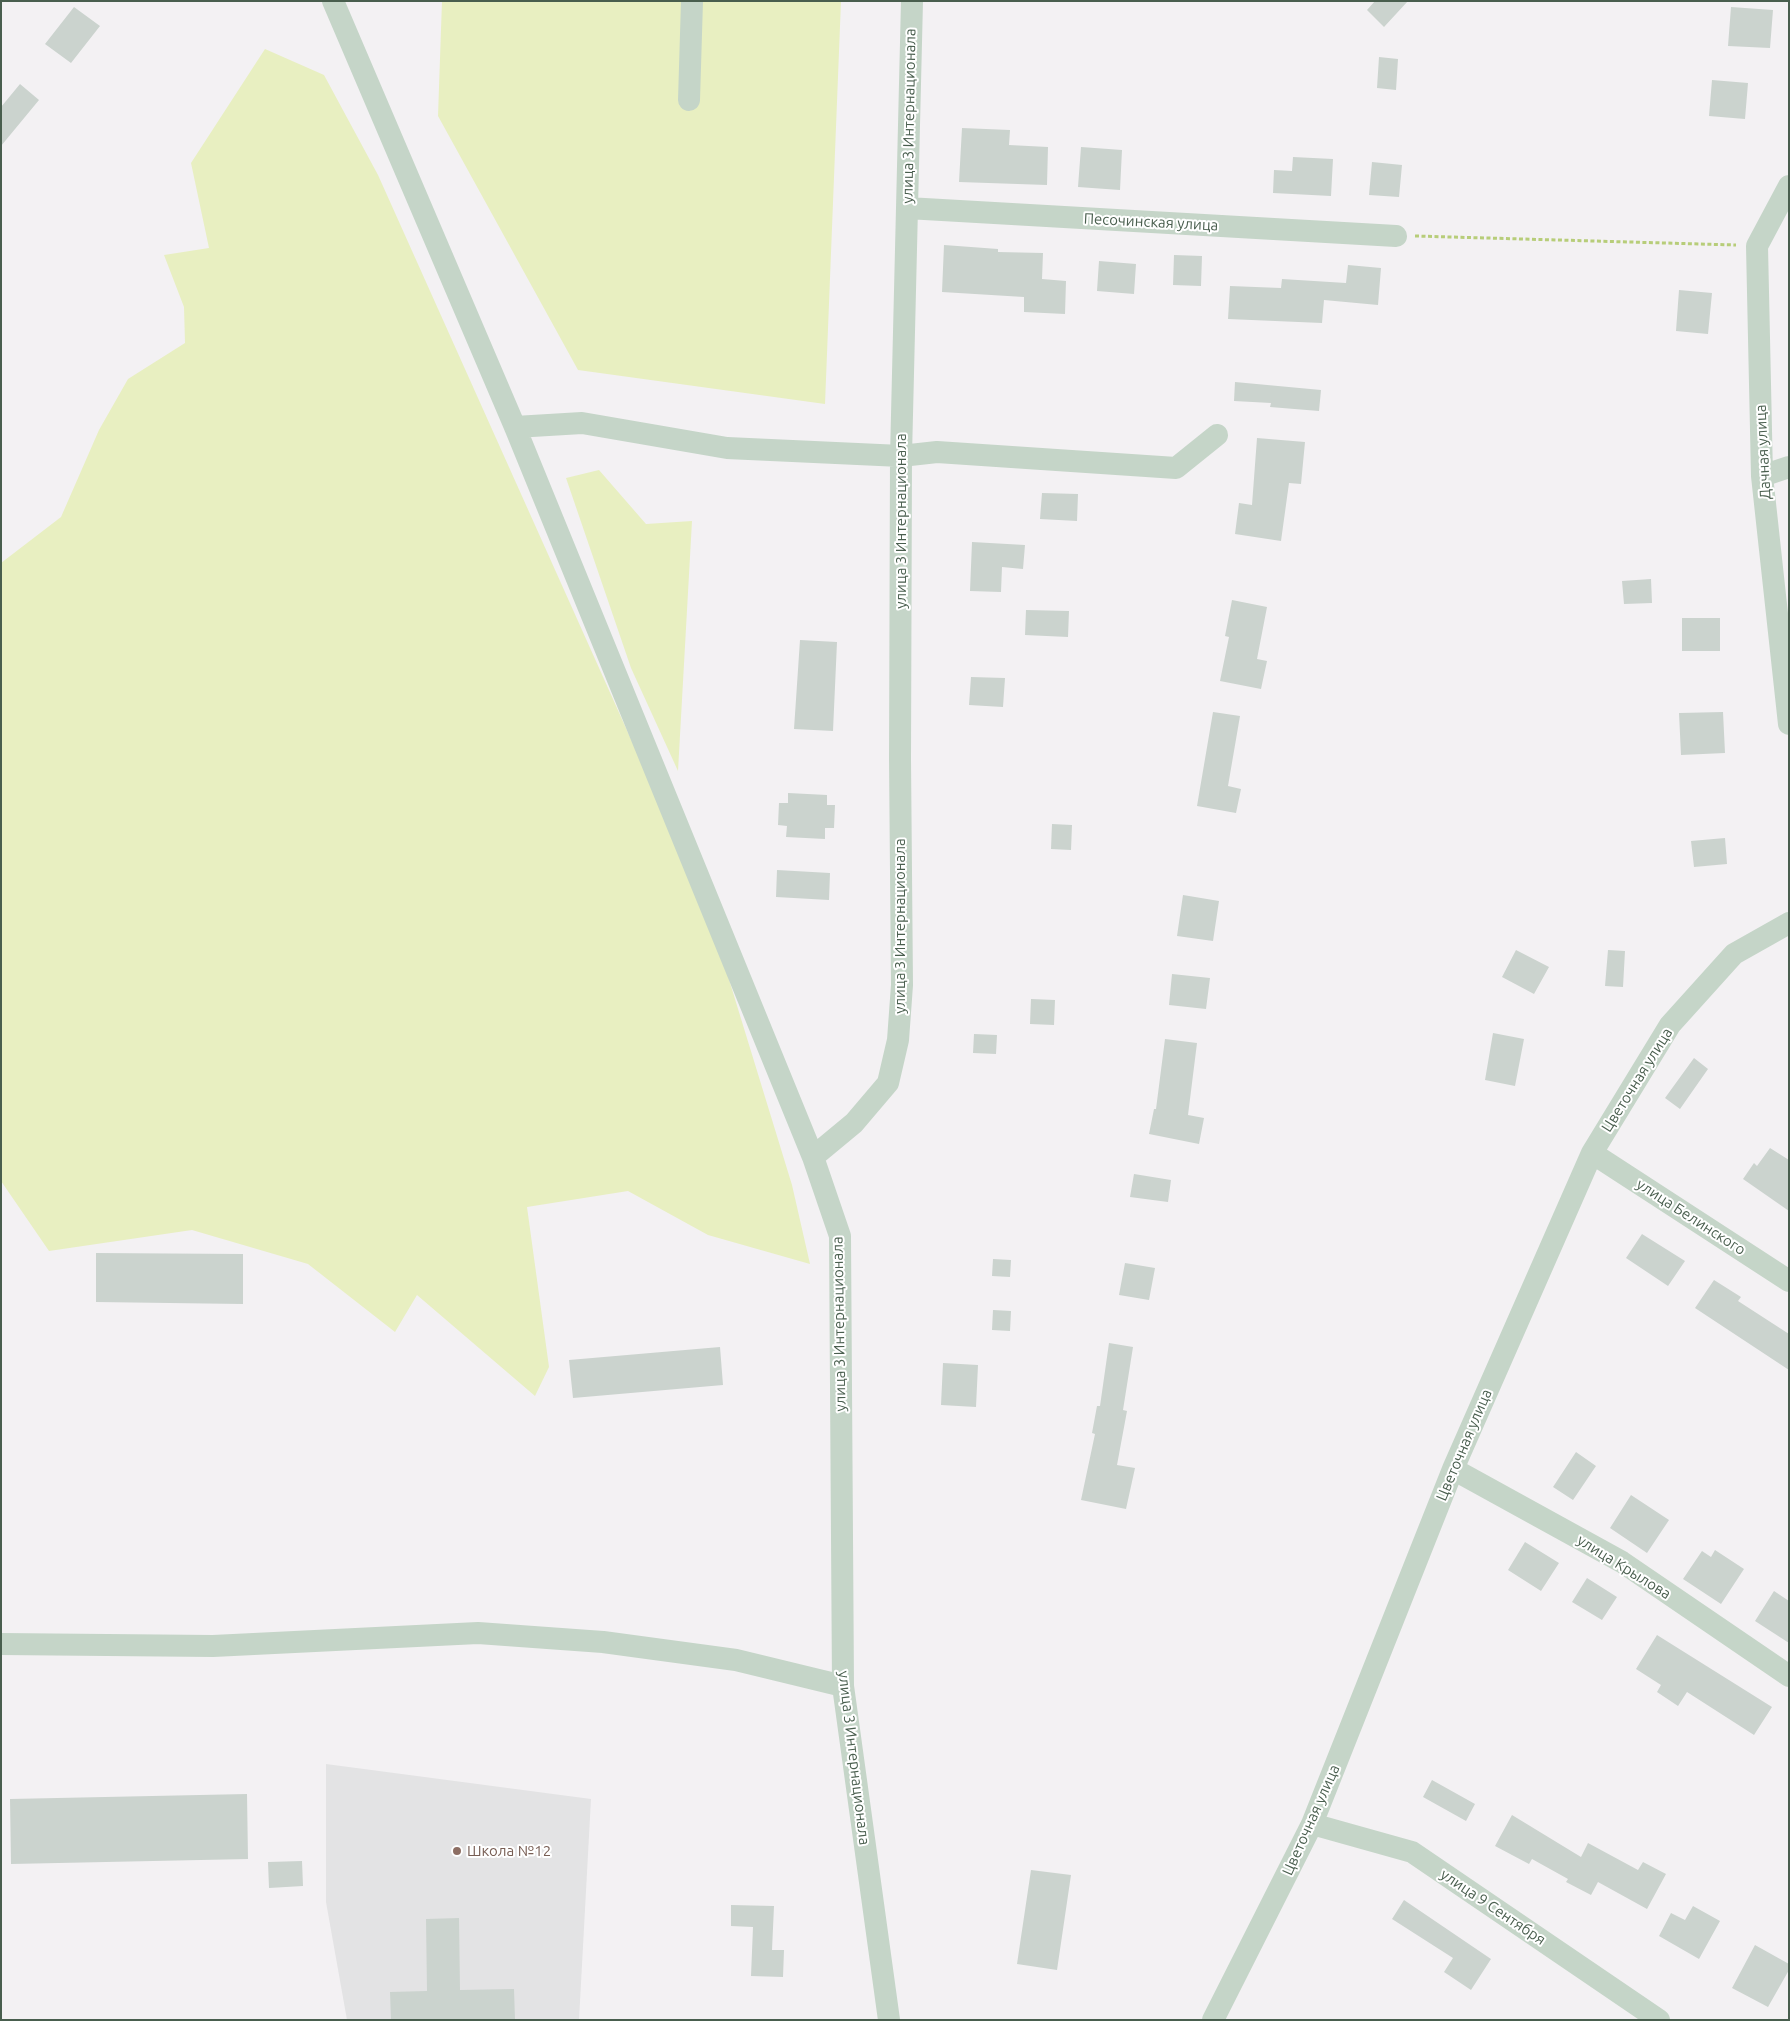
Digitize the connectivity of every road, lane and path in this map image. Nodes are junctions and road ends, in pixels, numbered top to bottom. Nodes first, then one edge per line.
1 (333, 1) edge
2 (692, 1) edge
3 (912, 1) edge
4 (689, 100) dead end
5 (1789, 186) edge
6 (907, 208) junction
7 (1396, 236) joint
8 (1757, 246) junction
9 (515, 427) junction
10 (1217, 434) dead end
11 (901, 456) junction
12 (1789, 467) edge
13 (1762, 476) junction
14 (1789, 724) edge
15 (1789, 923) edge
16 (1592, 1153) junction
17 (813, 1157) junction
18 (1789, 1281) edge
19 (1452, 1469) junction
20 (1, 1644) edge
21 (1789, 1676) edge
22 (843, 1686) junction
23 (1312, 1824) junction
24 (889, 2020) edge
25 (1212, 2020) edge
26 (1659, 2020) edge

1 - 9 street
2 - 4 street
3 - 6 street, улица 3 Интернационала
5 - 8 street, Дачная улица
6 - 7 street, Песочинская улица
6 - 11 street, улица 3 Интернационала
7 - 8 path
8 - 13 street, Дачная улица
9 - 11 street
9 - 17 street
10 - 11 street
11 - 17 street, улица 3 Интернационала
12 - 13 street
13 - 14 street, Дачная улица
15 - 16 street, Цветочная улица
16 - 18 street, улица Белинского
16 - 19 street, Цветочная улица
17 - 22 street, улица 3 Интернационала
19 - 21 street, улица Крылова
19 - 23 street, Цветочная улица
20 - 22 street
22 - 24 street, улица 3 Интернационала
23 - 25 street, Цветочная улица
23 - 26 street, улица 9 Сентября

